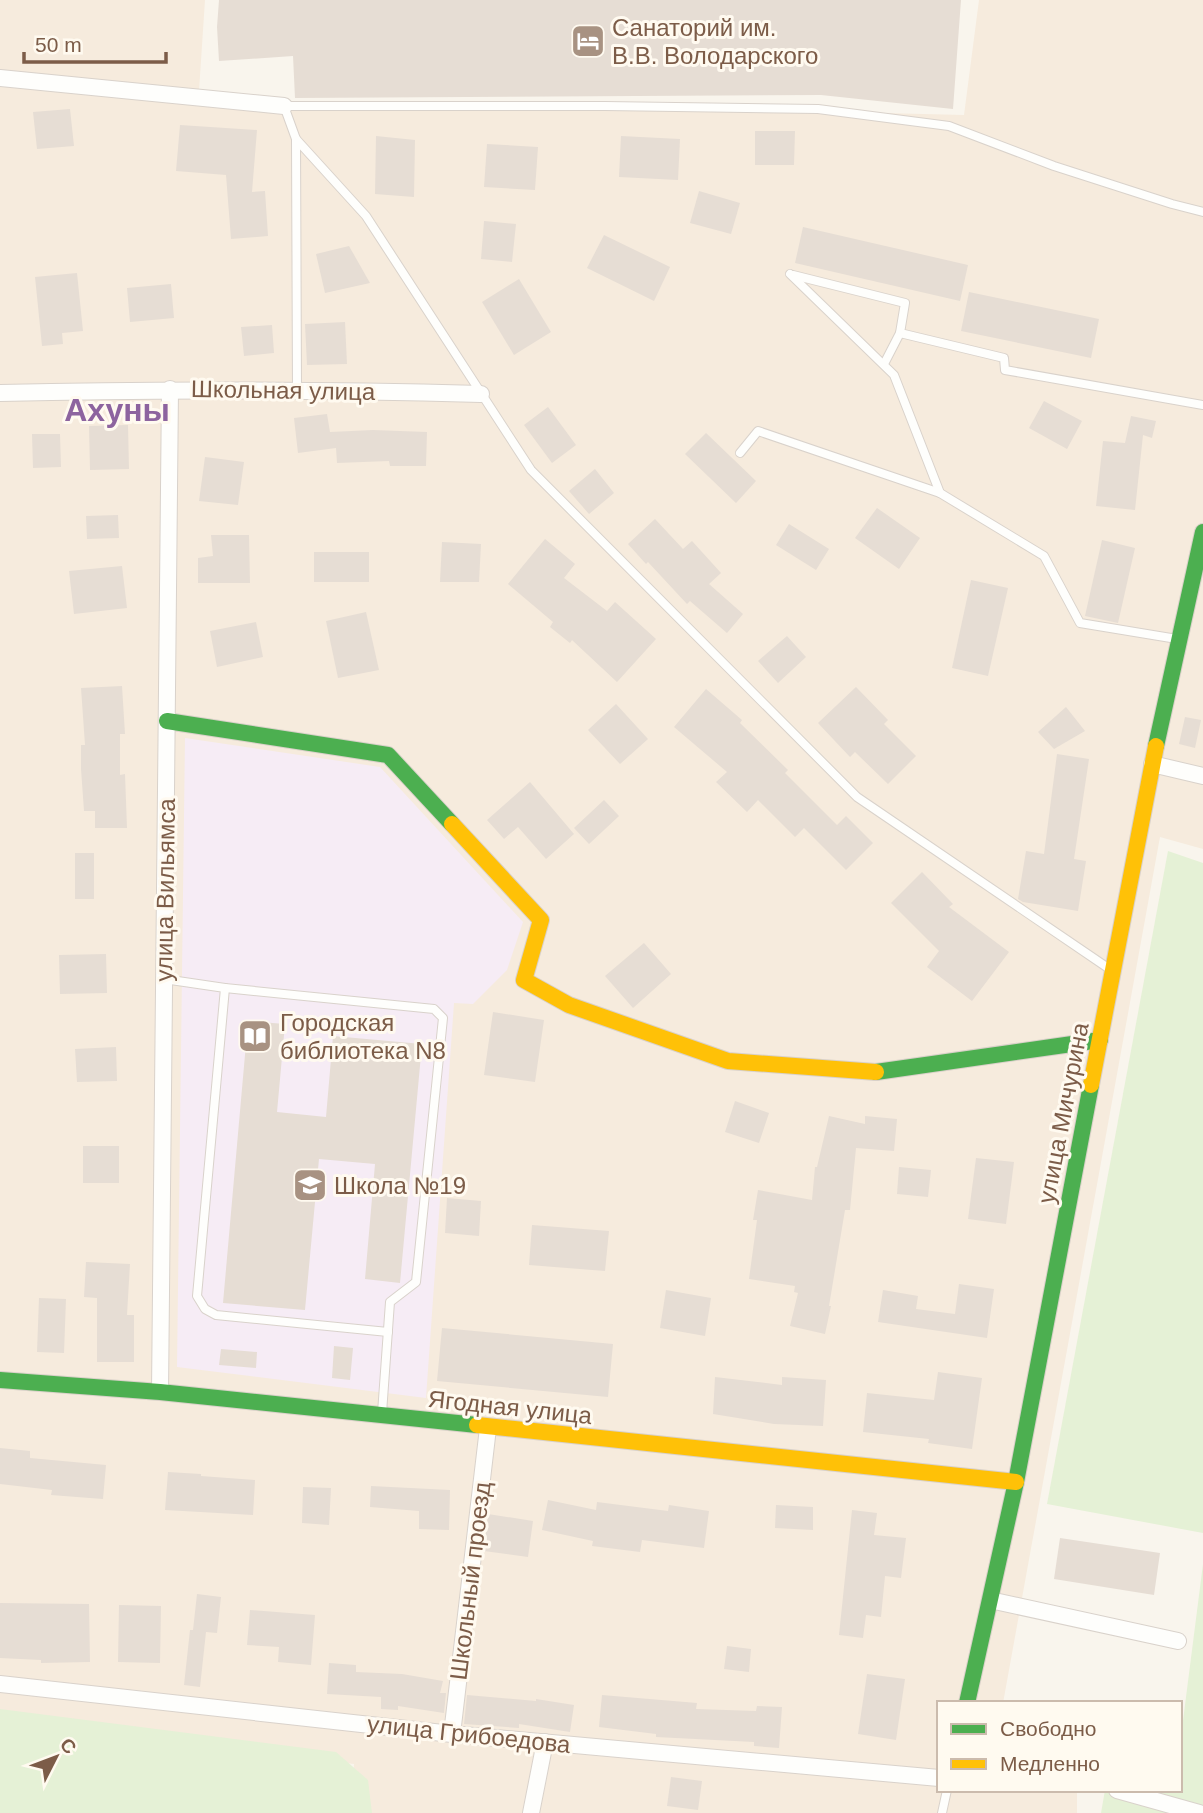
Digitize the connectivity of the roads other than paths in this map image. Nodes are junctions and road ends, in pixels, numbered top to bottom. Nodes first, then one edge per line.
1 (0, 78) edge
2 (284, 106) junction
3 (296, 139) junction
4 (1203, 212) edge
5 (900, 333) junction
6 (884, 364) junction
7 (170, 389) junction
8 (297, 389) junction
9 (0, 393) edge
10 (481, 394) junction
11 (1203, 405) edge
12 (740, 453) dead end
13 (940, 493) junction
14 (1203, 532) edge
15 (1179, 639) junction
16 (167, 721) junction
17 (1152, 764) junction
18 (1203, 776) edge
19 (1113, 972) junction
20 (164, 979) junction
21 (225, 988) junction
22 (1100, 1040) junction
23 (388, 1332) junction
24 (0, 1380) edge
25 (160, 1392) junction
26 (382, 1416) junction
27 (488, 1427) junction
28 (1016, 1482) junction
29 (990, 1600) junction
30 (1178, 1641) dead end
31 (0, 1684) edge
32 (967, 1701) edge
33 (452, 1734) junction
34 (545, 1742) junction
35 (937, 1778) edge
36 (947, 1792) edge
37 (1124, 1792) edge
38 (531, 1813) edge
39 (942, 1813) edge
40 (1199, 1813) edge

1 - 2 street
2 - 3 lane
2 - 4 lane
3 - 8 lane
3 - 10 lane
5 - 6 lane
5 - 6 lane
5 - 11 lane
6 - 13 lane
7 - 8 street, Школьная улица
7 - 9 street, Школьная улица
7 - 16 street, улица Вильямса
8 - 10 street, Школьная улица
10 - 19 lane
12 - 13 lane
13 - 15 lane
14 - 15 street, улица Мичурина
15 - 17 street, улица Мичурина
16 - 20 street, улица Вильямса
16 - 22 street
17 - 18 street
17 - 19 street, улица Мичурина
19 - 22 street, улица Мичурина
20 - 21 lane
20 - 25 street, улица Вильямса
21 - 23 lane
21 - 23 lane
22 - 28 street, улица Мичурина
23 - 26 lane
24 - 25 street, Ягодная улица
25 - 26 street, Ягодная улица
26 - 27 street, Ягодная улица
27 - 28 street, Ягодная улица
27 - 33 street, Школьный проезд
28 - 29 street, улица Мичурина
29 - 30 street
29 - 32 street, улица Мичурина
31 - 33 street, улица Грибоедова
33 - 34 street, улица Грибоедова
34 - 35 street, улица Грибоедова
34 - 38 street
36 - 39 lane
37 - 40 street

